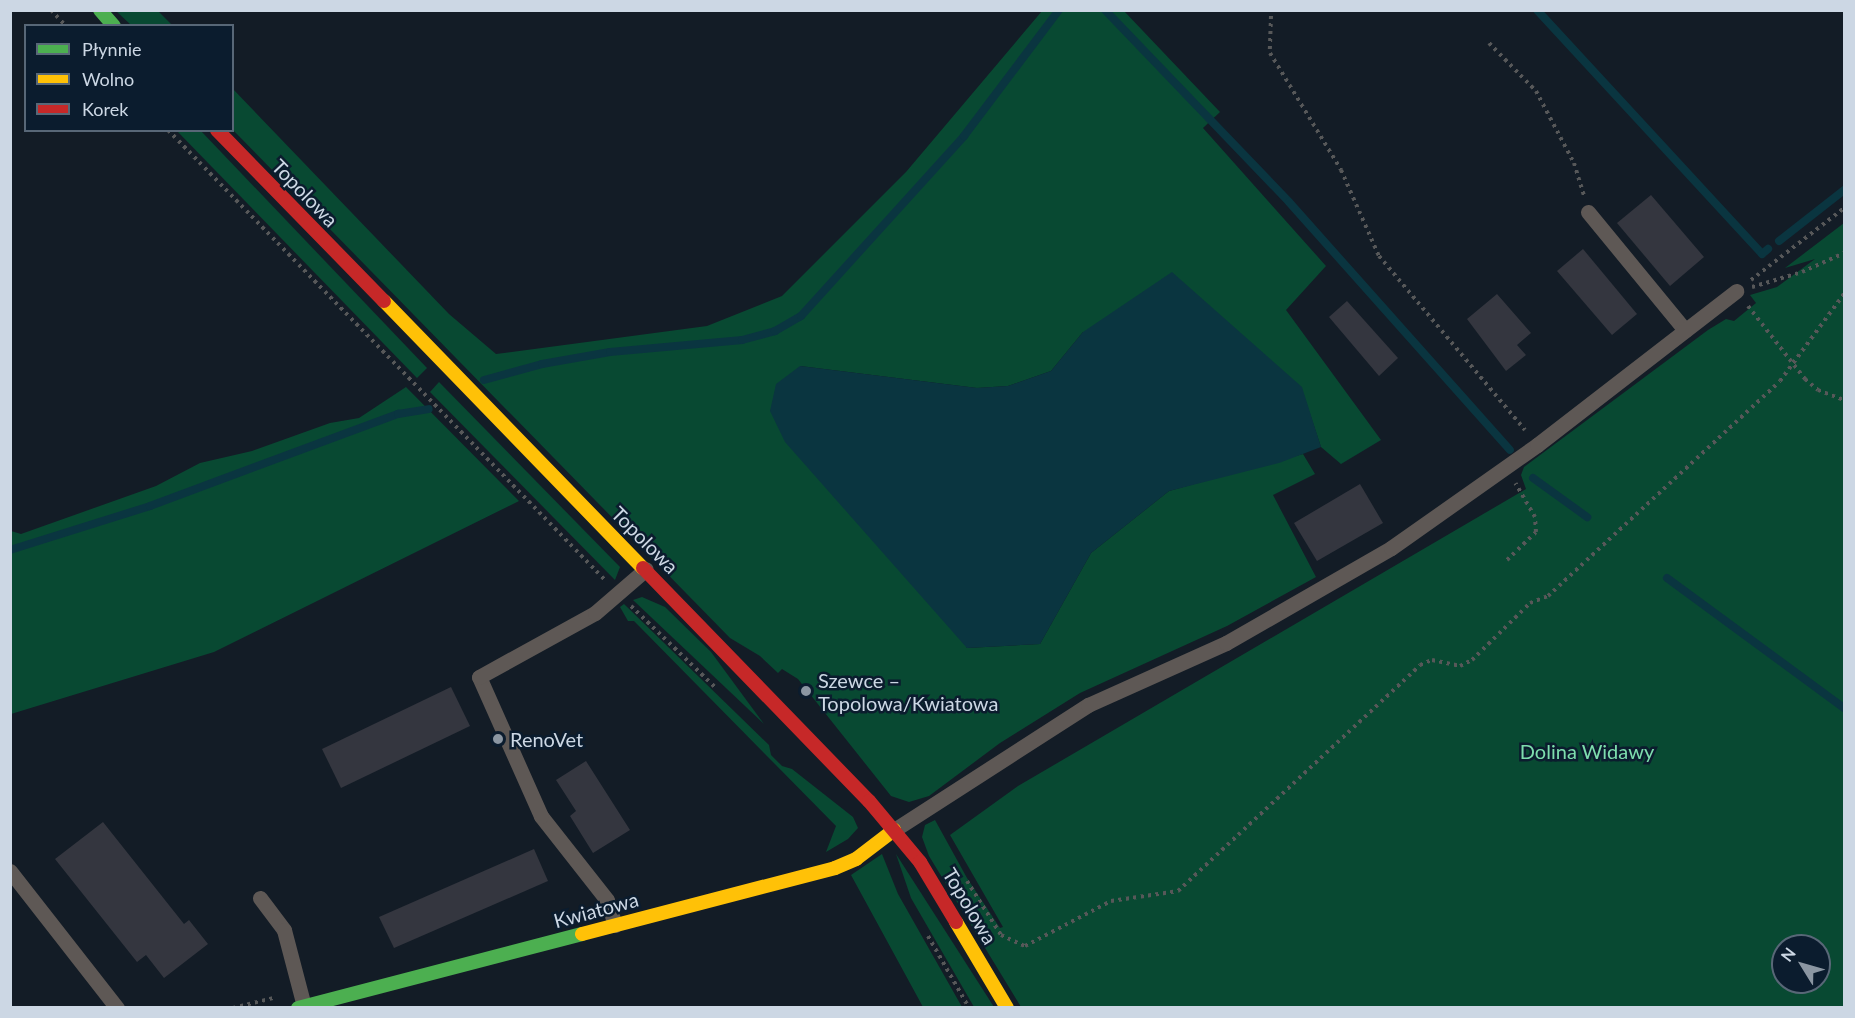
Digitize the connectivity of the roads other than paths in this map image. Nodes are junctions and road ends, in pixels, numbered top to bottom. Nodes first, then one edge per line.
1 (100, 10) edge
2 (112, 24) edge
3 (219, 132) edge
4 (1588, 212) road end
5 (1736, 291) road end
6 (1685, 330) junction
7 (646, 568) junction
8 (894, 830) junction
9 (10, 871) edge
10 (260, 898) dead end
11 (615, 925) junction
12 (301, 1007) edge
13 (117, 1008) edge
14 (1007, 1008) edge

1 - 2 main road
3 - 7 main road, Topolowa
4 - 6 lane
5 - 6 lane
6 - 8 lane
7 - 8 main road, Topolowa
7 - 11 lane
8 - 11 main road, Kwiatowa
8 - 14 main road, Topolowa
9 - 13 lane
10 - 12 lane
11 - 12 main road, Kwiatowa

